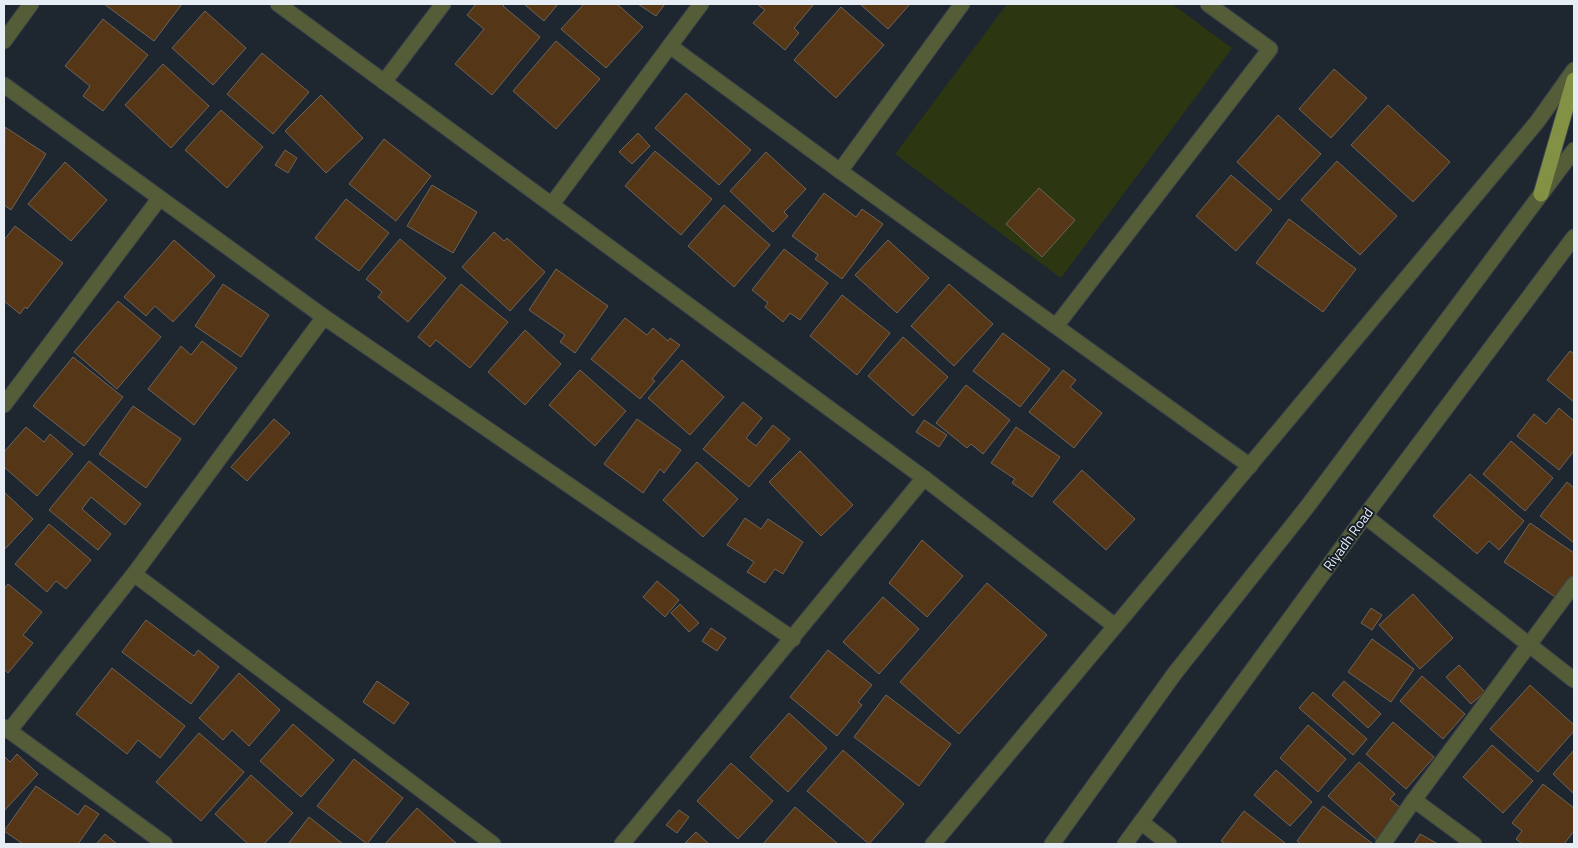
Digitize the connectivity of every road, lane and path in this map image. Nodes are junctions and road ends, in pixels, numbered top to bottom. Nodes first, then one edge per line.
1 (31, 4) edge
2 (278, 4) edge
3 (443, 4) edge
4 (701, 4) edge
5 (962, 4) edge
6 (1208, 4) edge
7 (4, 41) edge
8 (670, 46) junction
9 (1574, 70) edge
10 (1574, 80) edge
11 (384, 82) junction
12 (4, 85) edge
13 (1574, 150) edge
14 (840, 171) junction
15 (1541, 194) junction
16 (159, 199) junction
17 (552, 204) junction
18 (1574, 237) edge
19 (324, 316) junction
20 (1056, 326) junction
21 (4, 405) edge
22 (1250, 466) junction
23 (924, 478) junction
24 (1365, 516) junction
25 (134, 574) junction
26 (1574, 584) edge
27 (1115, 626) junction
28 (793, 639) junction
29 (1527, 645) junction
30 (1574, 680) edge
31 (6, 729) edge
32 (1414, 800) junction
33 (1141, 822) junction
34 (166, 844) edge
35 (493, 844) edge
36 (622, 844) edge
37 (933, 844) edge
38 (1052, 844) edge
39 (1125, 844) edge
40 (1169, 844) edge
41 (1383, 844) edge
42 (1474, 844) edge

1 - 7 street
2 - 11 street
3 - 11 street
4 - 8 street
5 - 14 street
6 - 20 street
8 - 14 street
8 - 17 street
9 - 22 street
10 - 15 main road
11 - 17 street
12 - 16 street
13 - 15 street
14 - 20 street
15 - 38 street
16 - 19 street
16 - 21 street
17 - 23 street
18 - 24 street, Riyadh Road
19 - 25 street
19 - 28 street
20 - 22 street
22 - 27 street
23 - 27 street
23 - 28 street
24 - 29 street
24 - 33 street, Riyadh Road
25 - 31 street
25 - 35 street
26 - 29 street
27 - 37 street
28 - 36 street
29 - 30 street
29 - 32 street
31 - 34 street
32 - 41 street
32 - 42 street
33 - 39 street, Riyadh Road
33 - 40 street

